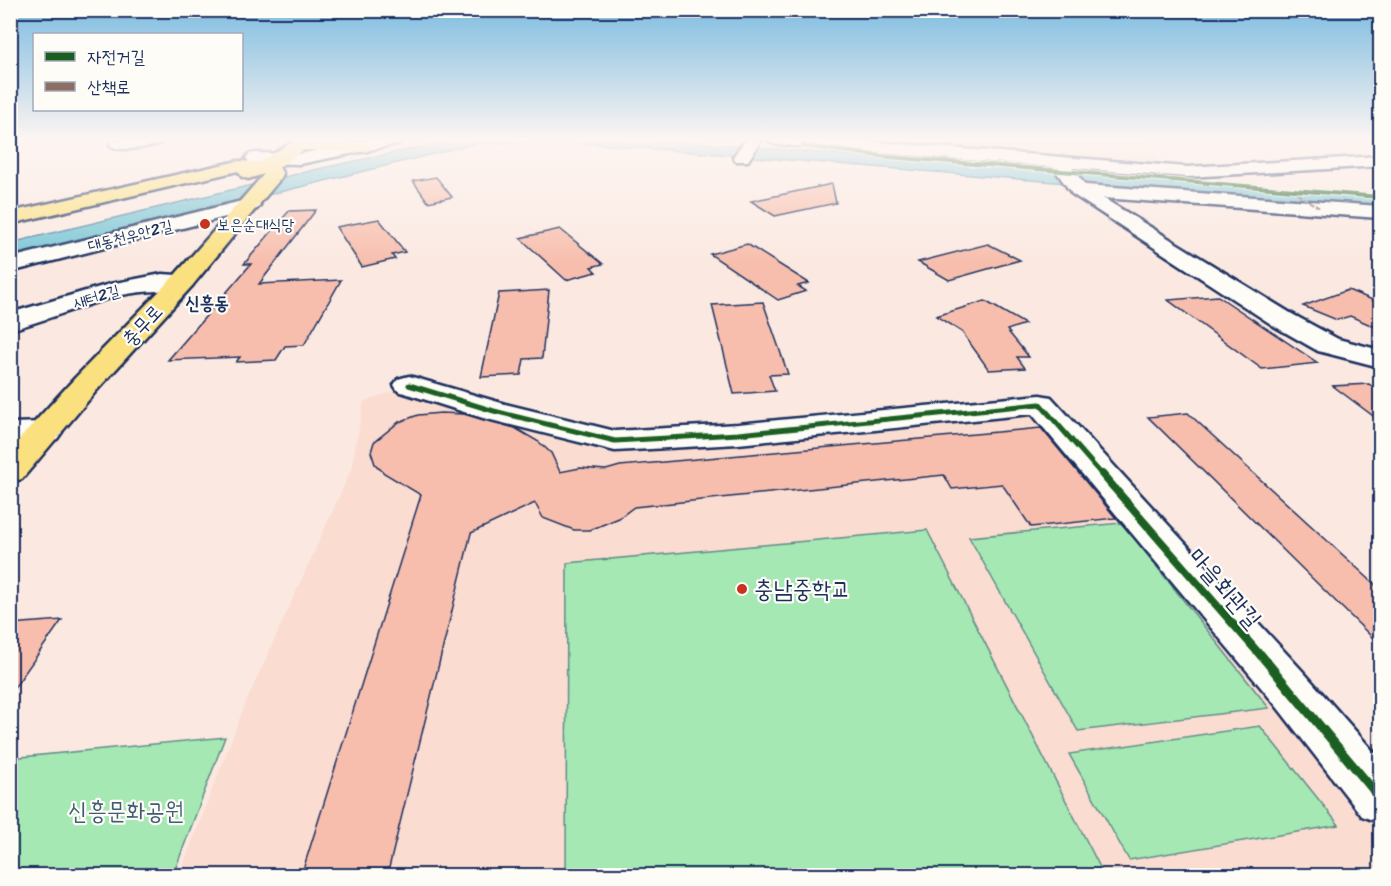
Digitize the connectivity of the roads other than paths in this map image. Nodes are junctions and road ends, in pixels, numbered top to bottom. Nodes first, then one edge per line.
1 (193, 180) edge
2 (205, 180) edge
3 (258, 180) edge
4 (1072, 180) edge
5 (1245, 180) edge
6 (1077, 188) junction
7 (1380, 190) edge
8 (250, 205) junction
9 (1380, 212) edge
10 (10, 218) edge
11 (10, 229) edge
12 (10, 265) edge
13 (183, 281) junction
14 (10, 322) edge
15 (1380, 359) edge
16 (409, 385) dead end
17 (46, 432) junction
18 (10, 434) edge
19 (10, 471) edge
20 (1380, 798) edge

1 - 10 main road
2 - 11 main road
3 - 8 main road, 충무로
4 - 6 street
5 - 7 street
6 - 9 street
6 - 15 street
8 - 12 street, 대동천우안2길
8 - 13 main road, 충무로
13 - 14 street, 새터2길
13 - 17 main road, 충무로
16 - 20 street, 마을회관길
17 - 18 street
17 - 19 main road, 충무로

